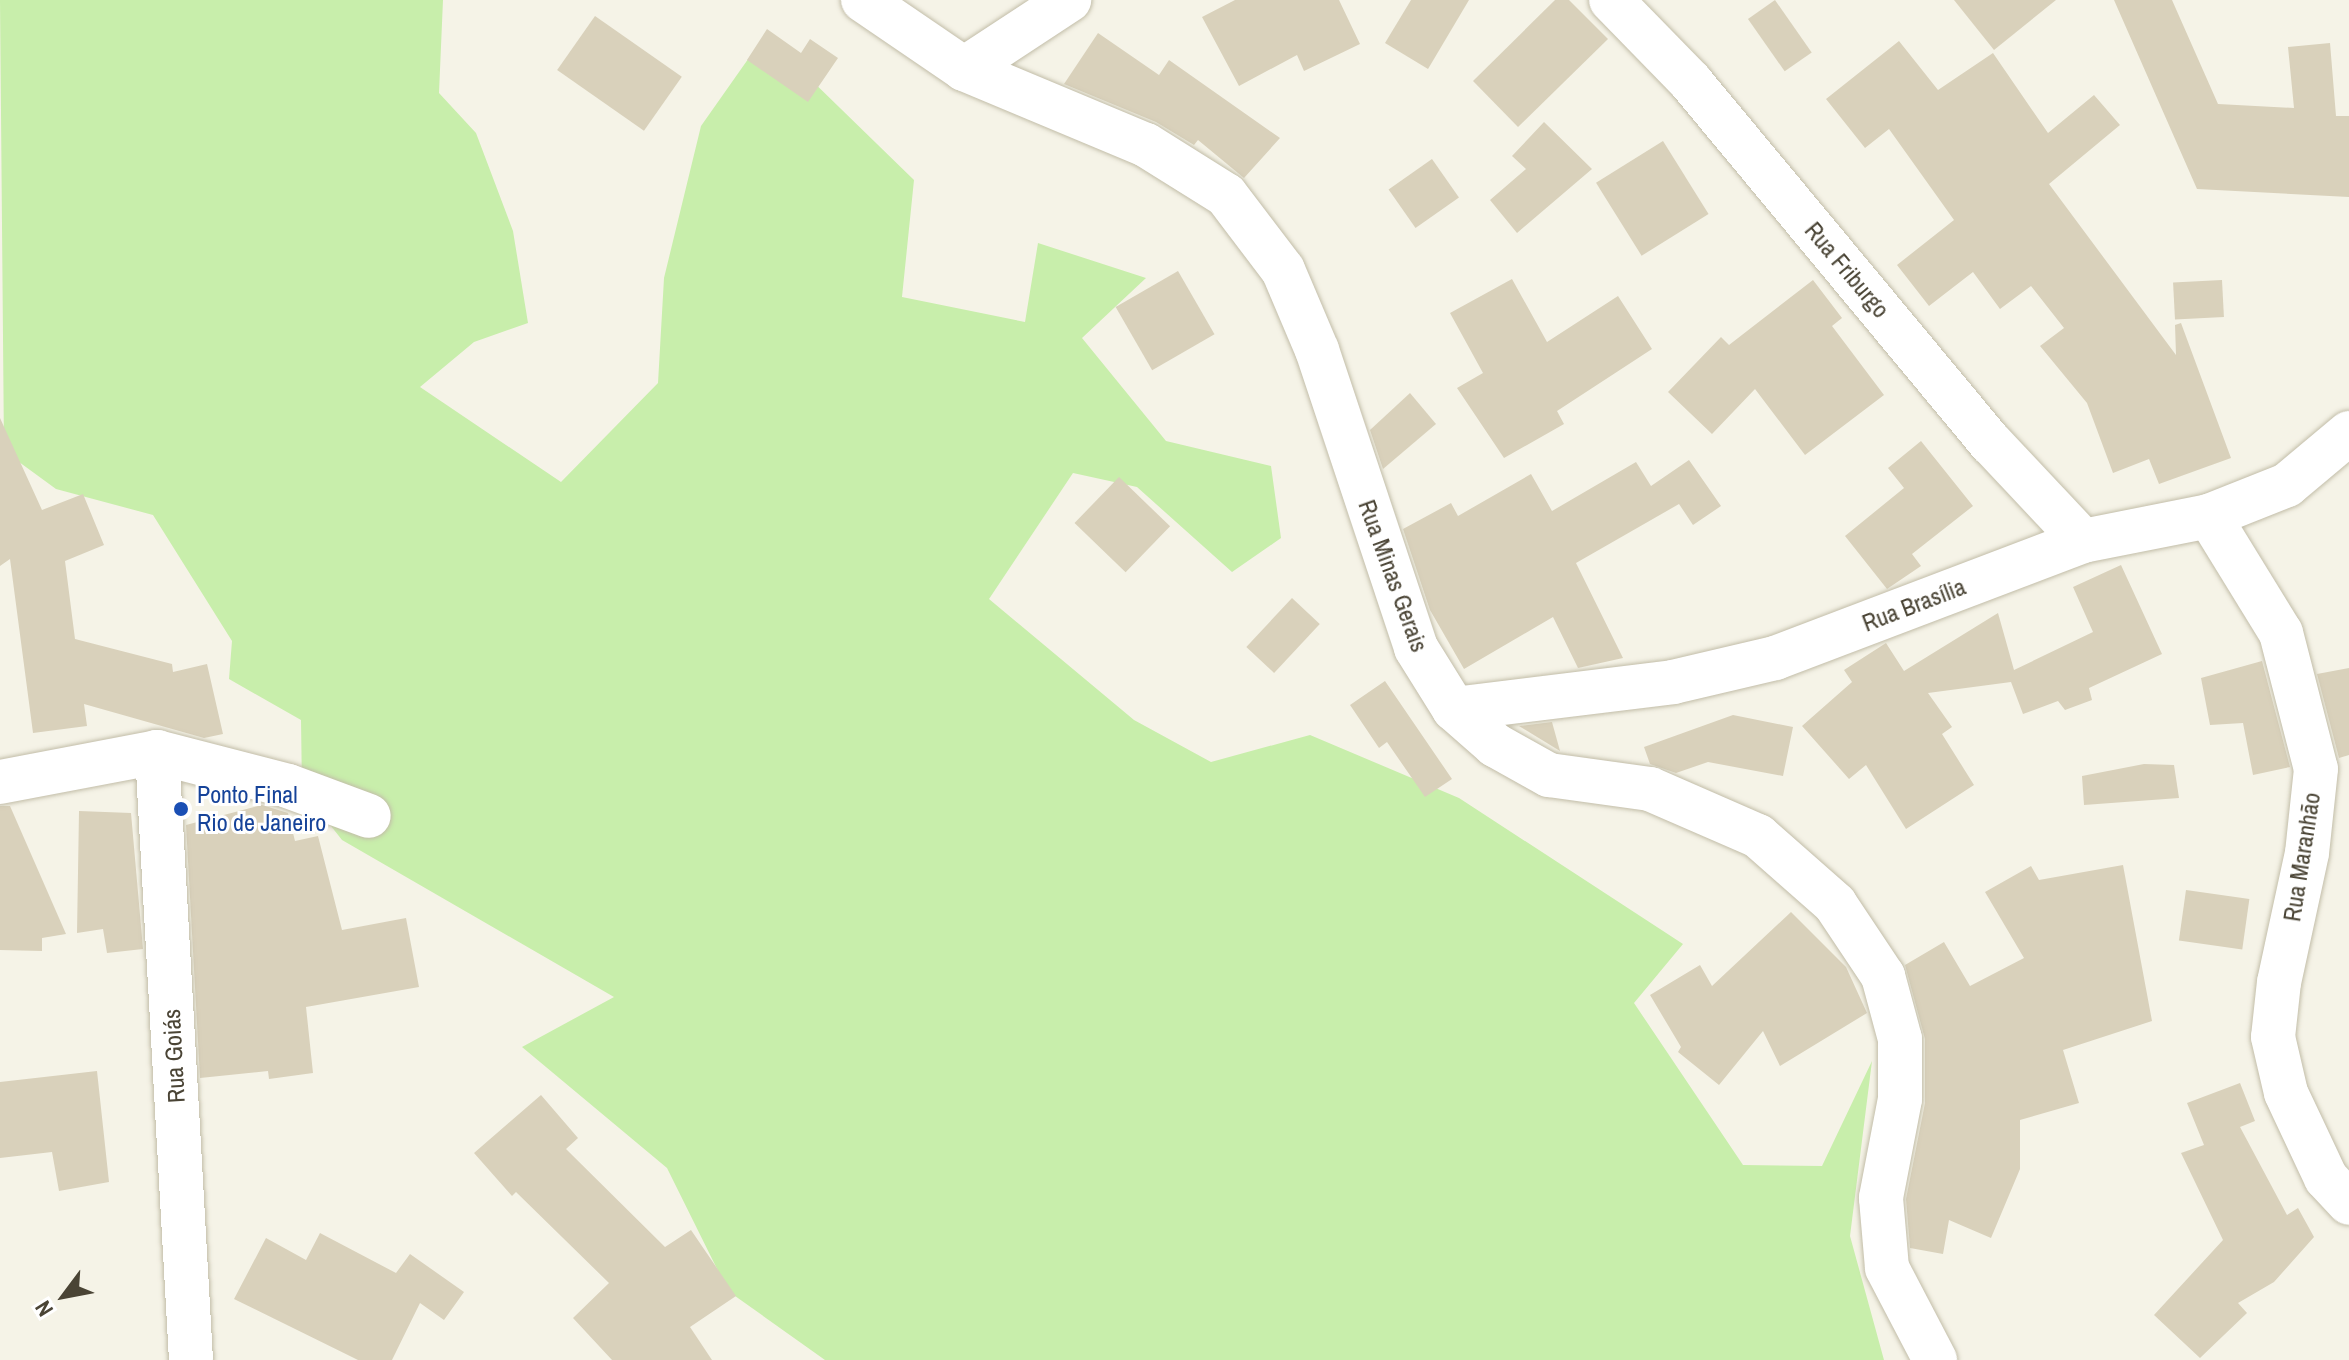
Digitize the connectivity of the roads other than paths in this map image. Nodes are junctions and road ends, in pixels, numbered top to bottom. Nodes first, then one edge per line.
1 (863, 0) edge
2 (1069, 0) edge
3 (1611, 0) edge
4 (964, 69) junction
5 (2349, 433) edge
6 (2209, 516) junction
7 (2083, 541) junction
8 (1454, 709) junction
9 (157, 752) junction
10 (0, 782) edge
11 (369, 816) dead end
12 (2349, 1203) edge
13 (191, 1360) edge
14 (1935, 1360) edge

1 - 4 street, Rua Minas Gerais
2 - 4 street
3 - 7 street, Rua Friburgo
4 - 8 street, Rua Minas Gerais
5 - 6 street, Rua Brasília
6 - 7 street, Rua Brasília
6 - 12 street, Rua Maranhão
7 - 8 street, Rua Brasília
8 - 14 street, Rua Minas Gerais
9 - 10 street
9 - 11 street
9 - 13 street, Rua Goiás

